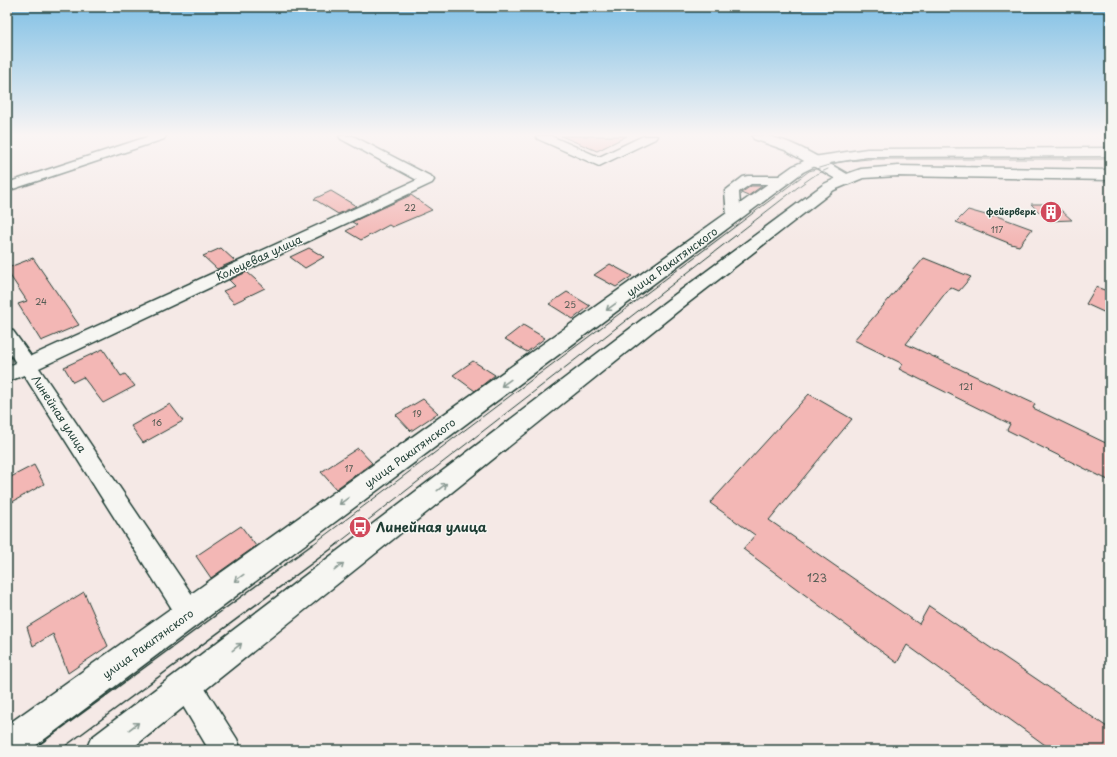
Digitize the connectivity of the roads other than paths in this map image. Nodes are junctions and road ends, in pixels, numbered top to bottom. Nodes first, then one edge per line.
1 (54, 171) edge
2 (411, 171) edge
3 (794, 171) edge
4 (832, 171) edge
5 (894, 171) edge
6 (912, 171) edge
7 (1108, 176) edge
8 (846, 179) junction
9 (7, 187) edge
10 (7, 335) edge
11 (28, 366) junction
12 (7, 375) edge
13 (190, 614) junction
14 (186, 686) junction
15 (7, 746) edge
16 (103, 750) edge
17 (226, 750) edge

1 - 9 street
2 - 11 street, Кольцевая улица
3 -> 13 main road, улица Ракитянского
4 - 8 street
5 - 8 main road
6 - 7 main road
14 -> 8 main road
10 - 11 street, Линейная улица
11 - 12 street, Кольцевая улица
11 - 13 street, Линейная улица
13 - 15 main road, улица Ракитянского
16 -> 14 main road
14 - 17 street

